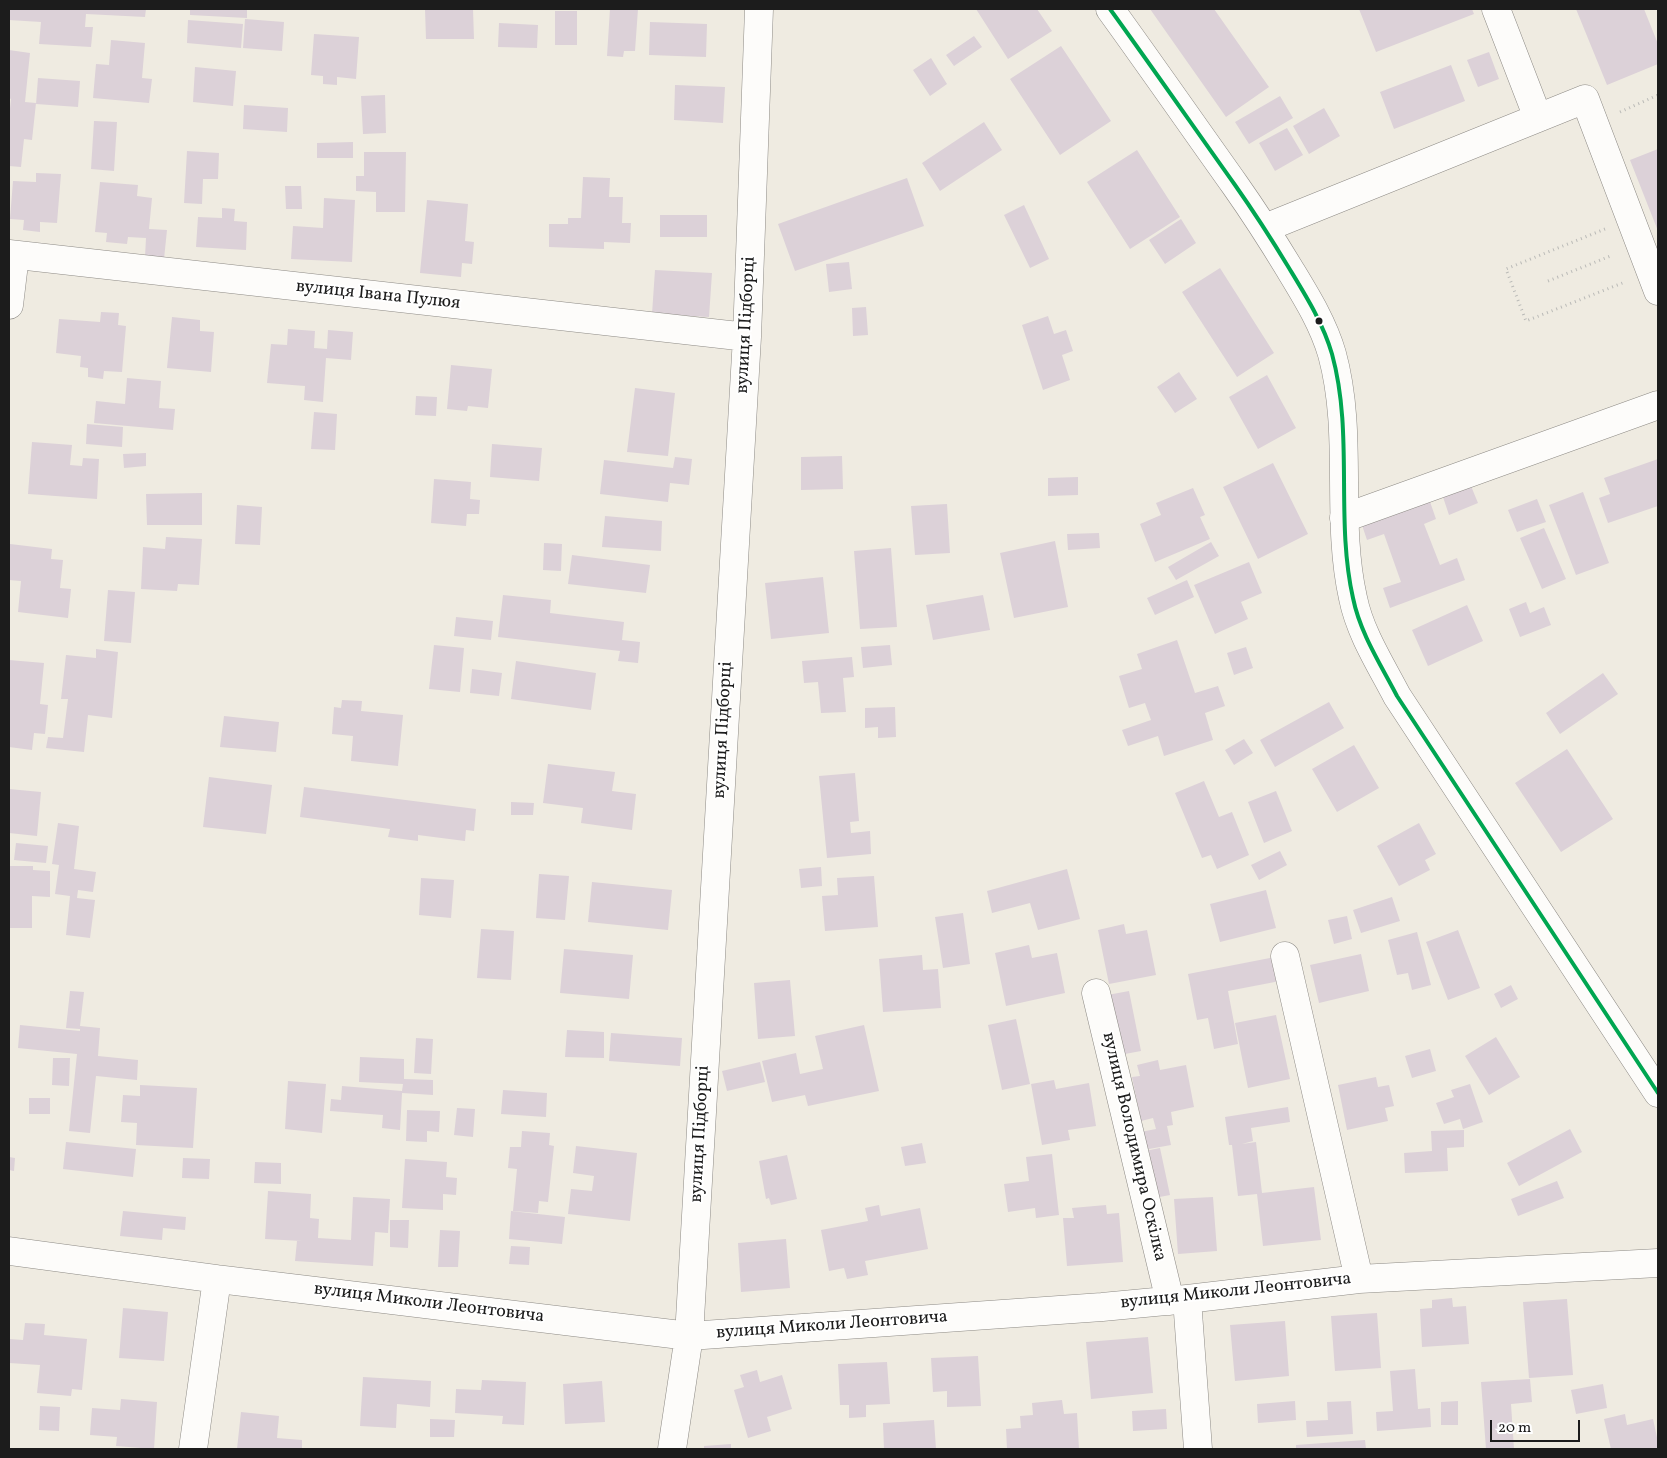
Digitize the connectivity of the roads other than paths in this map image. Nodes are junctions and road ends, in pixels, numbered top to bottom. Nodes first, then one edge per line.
1 (759, 9) edge
2 (1110, 9) edge
3 (1496, 9) edge
4 (1538, 118) junction
5 (1265, 228) junction
6 (12, 255) edge
7 (1655, 281) edge
8 (9, 304) edge
9 (747, 337) junction
10 (1658, 405) edge
11 (1344, 518) junction
12 (1285, 956) dead end
13 (1096, 993) dead end
14 (1658, 1093) edge
15 (9, 1251) edge
16 (1658, 1263) edge
17 (217, 1279) junction
18 (1359, 1279) junction
19 (1178, 1300) junction
20 (689, 1336) junction
21 (193, 1449) edge
22 (672, 1449) edge
23 (1198, 1449) edge

1 - 9 street, вулиця Підборці
2 - 5 street
3 - 4 street
4 - 5 street
4 - 7 street
5 - 11 street
6 - 8 street
6 - 9 street, вулиця Івана Пулюя
9 - 20 street, вулиця Підборці
10 - 11 street
11 - 14 street
12 - 18 street
13 - 19 street, вулиця Володимира Оскілка
15 - 17 street, вулиця Миколи Леонтовича
16 - 18 street, вулиця Миколи Леонтовича
17 - 20 street, вулиця Миколи Леонтовича
17 - 21 street
18 - 19 street, вулиця Миколи Леонтовича
19 - 20 street, вулиця Миколи Леонтовича
19 - 23 street, вулиця Володимира Оскілка
20 - 22 street, вулиця Підборці

